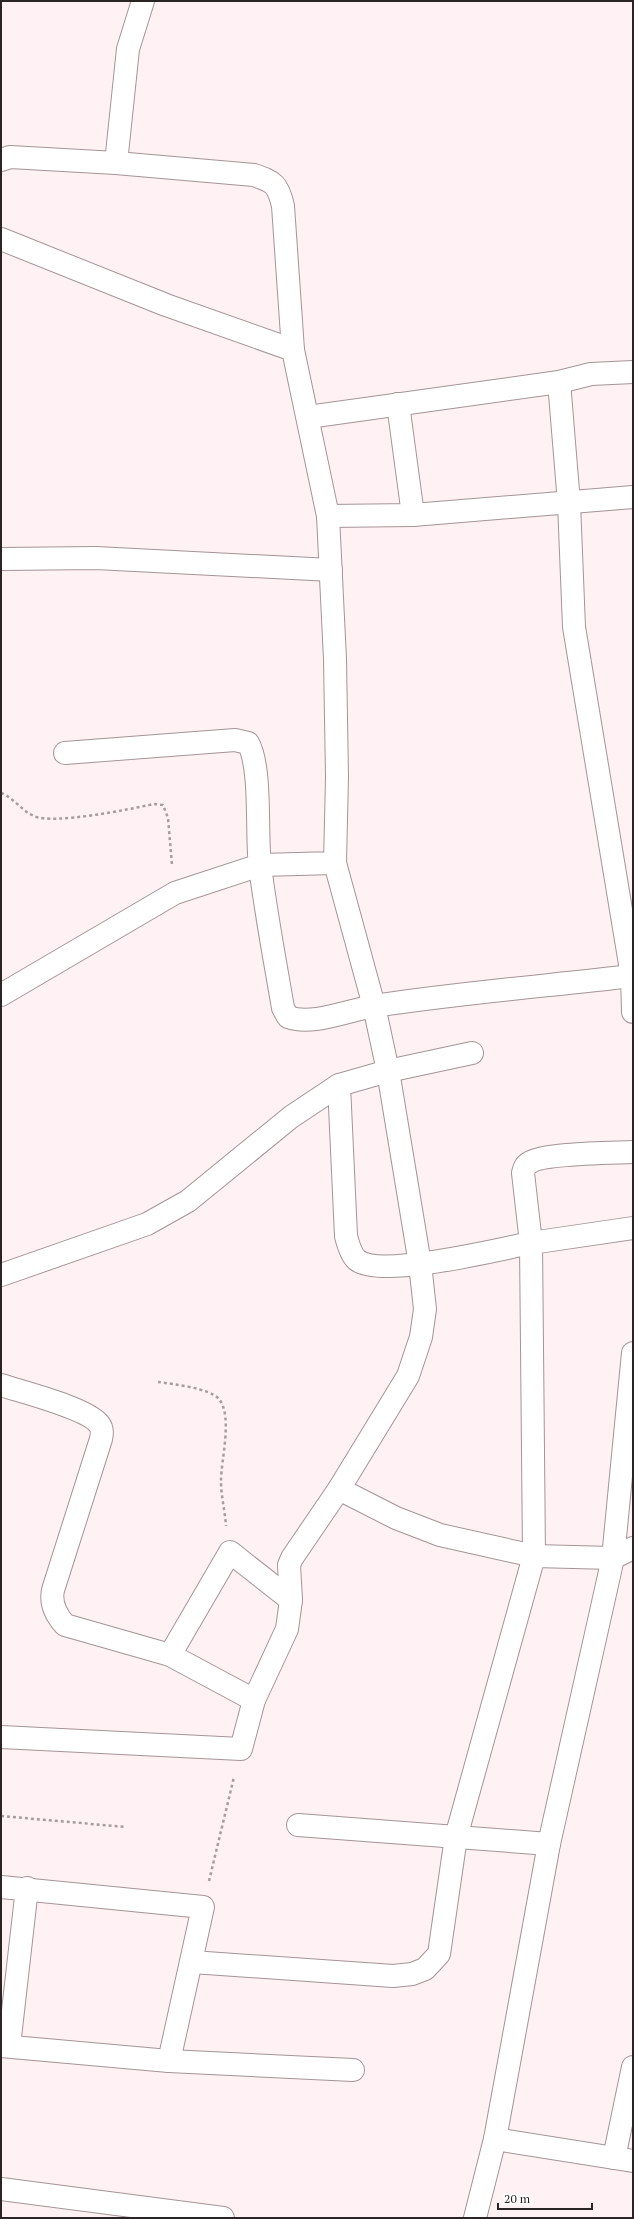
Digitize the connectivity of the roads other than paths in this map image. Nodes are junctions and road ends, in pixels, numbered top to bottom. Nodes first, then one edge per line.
1 (144, 1) edge
2 (1, 160) edge
3 (116, 163) junction
4 (1, 239) edge
5 (293, 350) junction
6 (633, 372) edge
7 (559, 382) junction
8 (398, 404) junction
9 (308, 417) junction
10 (633, 497) edge
11 (569, 504) junction
12 (413, 515) junction
13 (328, 516) junction
14 (1, 559) edge
15 (331, 570) junction
16 (65, 753) dead end
17 (335, 863) junction
18 (260, 865) junction
19 (625, 885) edge
20 (632, 976) junction
21 (1, 995) edge
22 (374, 1006) junction
23 (633, 1012) edge
24 (472, 1053) dead end
25 (388, 1071) junction
26 (339, 1085) junction
27 (633, 1152) edge
28 (633, 1228) edge
29 (531, 1243) junction
30 (420, 1264) junction
31 (1, 1275) edge
32 (633, 1359) edge
33 (1, 1385) edge
34 (339, 1489) junction
35 (633, 1548) edge
36 (534, 1556) junction
37 (613, 1558) junction
38 (291, 1600) junction
39 (170, 1655) junction
40 (254, 1700) junction
41 (1, 1737) edge
42 (298, 1825) dead end
43 (456, 1837) junction
44 (549, 1844) junction
45 (1, 1887) edge
46 (27, 1888) junction
47 (192, 1962) junction
48 (9, 1977) edge
49 (5, 2046) edge
50 (168, 2061) junction
51 (633, 2068) edge
52 (353, 2070) dead end
53 (495, 2139) junction
54 (624, 2160) edge
55 (1, 2189) edge
56 (223, 2218) edge
57 (475, 2218) edge

1 - 3 street
2 - 3 street
3 - 5 street
4 - 5 street
5 - 9 street
6 - 7 street
7 - 8 street
7 - 11 street
8 - 9 street
8 - 12 street
9 - 13 street
10 - 11 street
11 - 12 street
11 - 19 street
12 - 13 street
13 - 15 street
14 - 15 street
15 - 17 street
16 - 18 street
17 - 18 street
17 - 22 street
18 - 21 street
18 - 22 street
19 - 20 street
20 - 22 street
20 - 23 street
22 - 25 street
24 - 25 street
25 - 26 street
25 - 30 street
26 - 30 street
26 - 31 street
27 - 29 street
28 - 29 street
29 - 30 street
29 - 36 street
30 - 34 street
32 - 37 street
33 - 39 street
34 - 36 street
34 - 38 street
35 - 37 street
36 - 37 street
36 - 43 street
37 - 44 street
38 - 39 street
38 - 40 street
39 - 40 street
40 - 41 street
42 - 43 street
43 - 44 street
43 - 47 street
44 - 53 street
45 - 46 street
46 - 47 street
46 - 48 street
47 - 50 street
48 - 49 street
49 - 50 street
50 - 52 street
51 - 54 street
53 - 54 street
53 - 57 street
55 - 56 street

